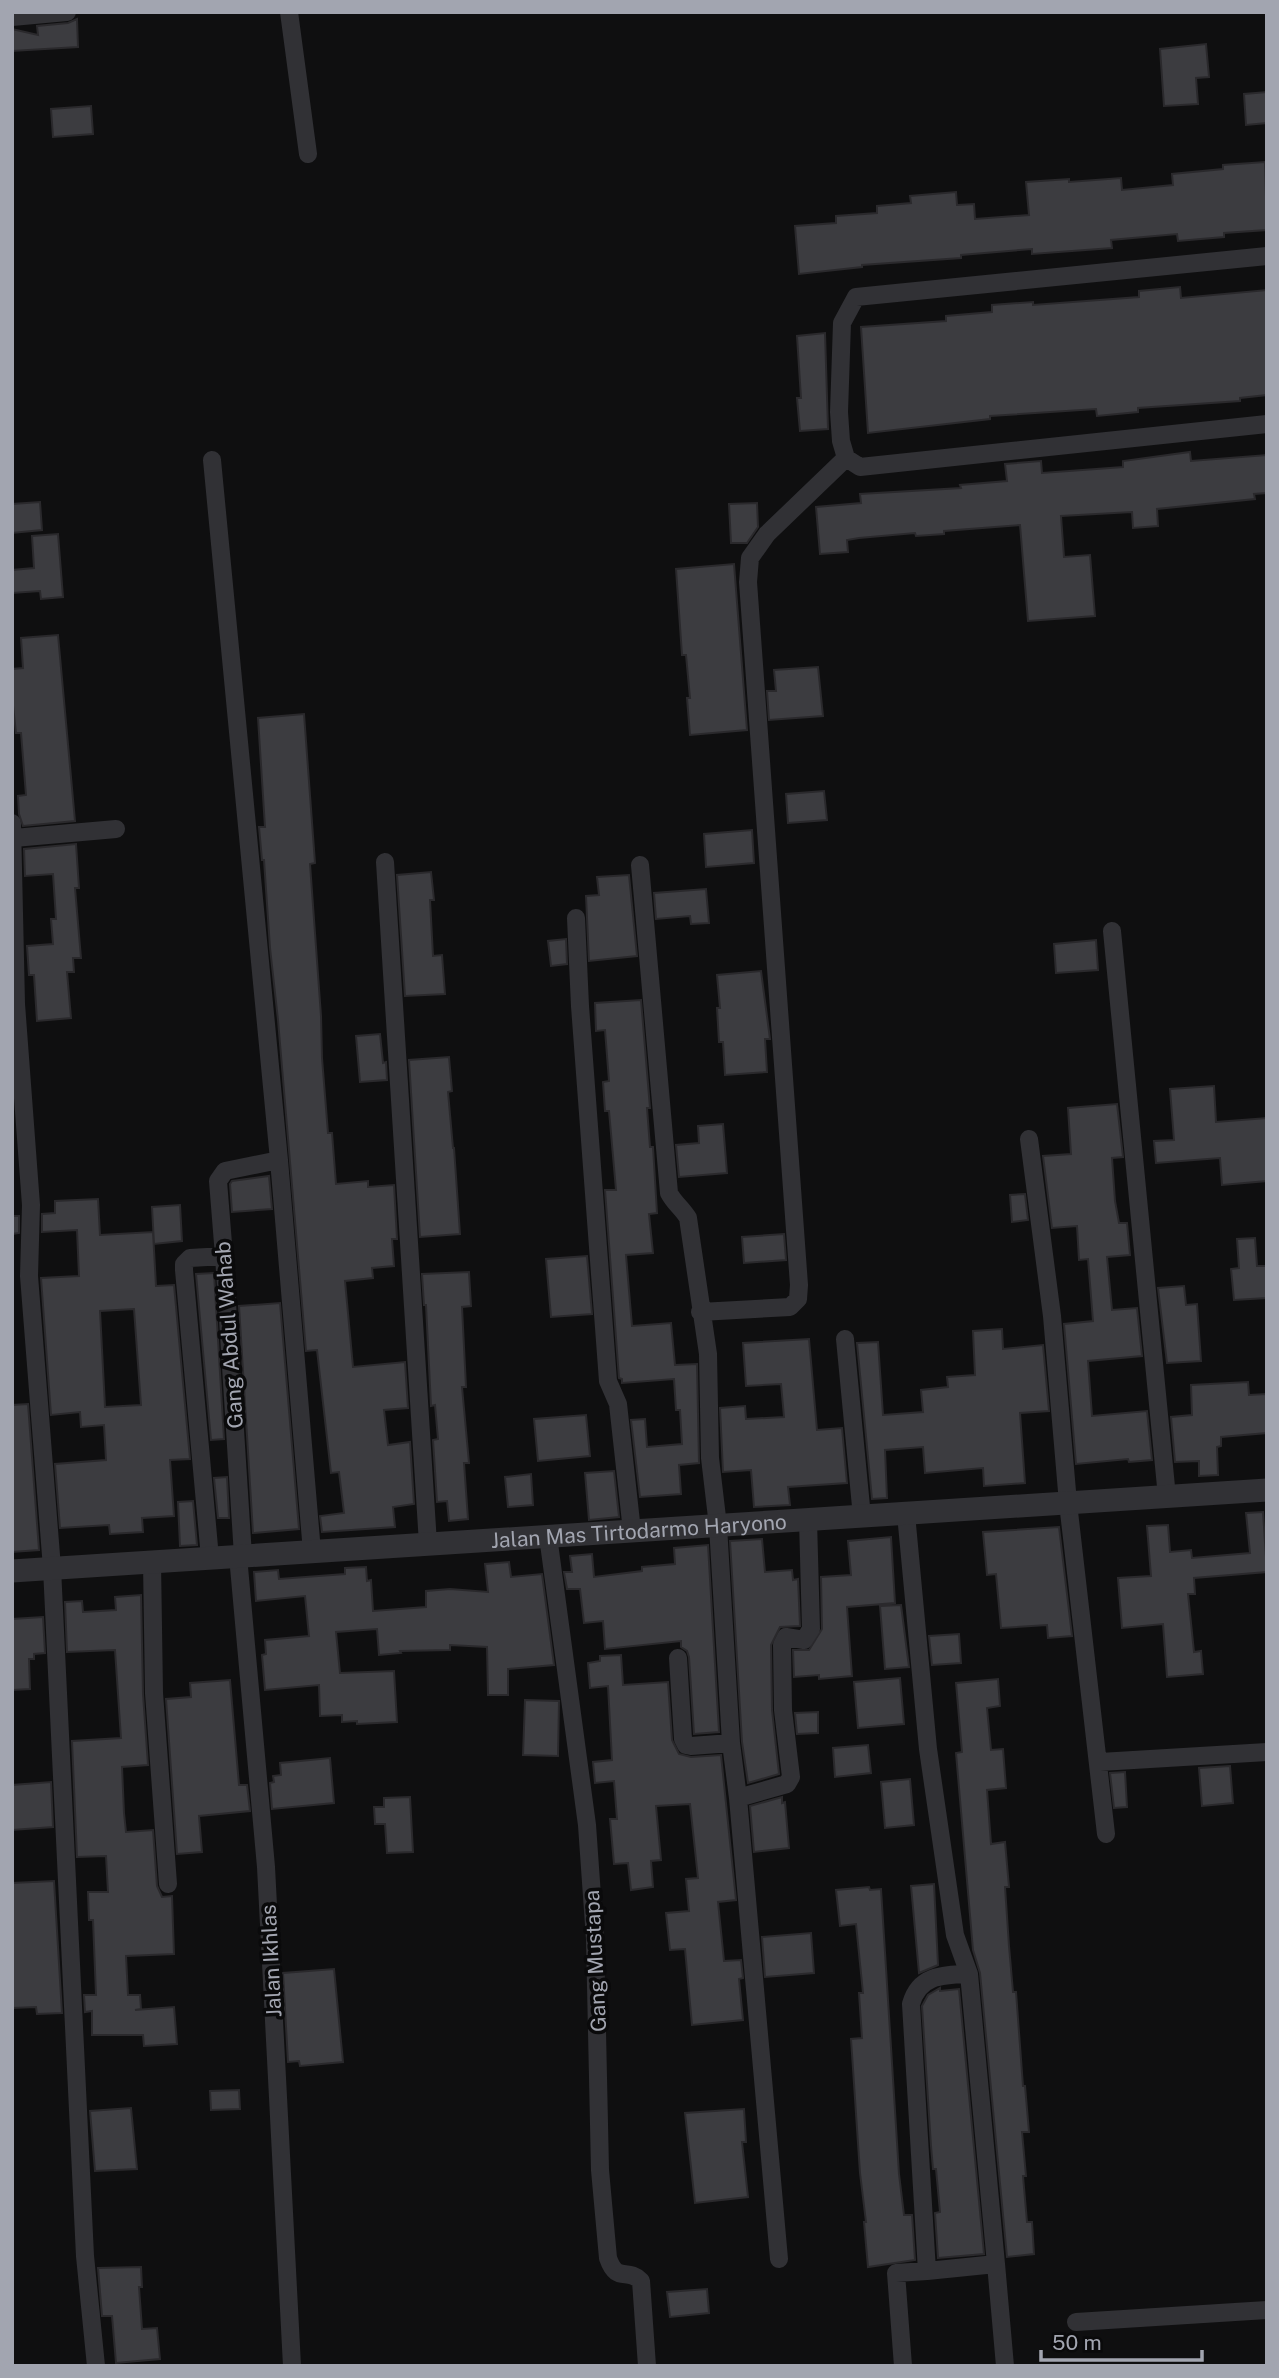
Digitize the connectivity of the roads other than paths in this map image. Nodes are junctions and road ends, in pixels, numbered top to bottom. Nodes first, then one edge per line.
1 (67, 12) edge
2 (289, 12) edge
3 (12, 17) edge
4 (308, 154) dead end
5 (1267, 256) edge
6 (1267, 424) edge
7 (846, 458) junction
8 (212, 460) dead end
9 (116, 829) dead end
10 (13, 830) edge
11 (385, 862) dead end
12 (640, 865) dead end
13 (576, 918) dead end
14 (1112, 931) dead end
15 (1028, 1139) dead end
16 (279, 1160) junction
17 (225, 1256) junction
18 (700, 1312) junction
19 (845, 1339) dead end
20 (1267, 1490) edge
21 (1167, 1497) junction
22 (1068, 1503) junction
23 (906, 1514) junction
24 (862, 1517) junction
25 (808, 1520) junction
26 (718, 1526) junction
27 (632, 1531) junction
28 (548, 1536) junction
29 (428, 1544) junction
30 (312, 1552) junction
31 (241, 1556) junction
32 (210, 1558) junction
33 (152, 1562) junction
34 (52, 1568) junction
35 (12, 1571) edge
36 (678, 1658) dead end
37 (731, 1743) junction
38 (1267, 1752) edge
39 (1100, 1762) junction
40 (738, 1798) junction
41 (1106, 1834) dead end
42 (168, 1884) dead end
43 (969, 1974) junction
44 (779, 2259) dead end
45 (996, 2264) junction
46 (927, 2271) junction
47 (1267, 2310) edge
48 (1076, 2322) dead end
49 (96, 2366) edge
50 (292, 2366) edge
51 (647, 2366) edge
52 (903, 2366) edge
53 (1005, 2366) edge

1 - 3 street
2 - 4 street
5 - 7 street
6 - 7 street
7 - 18 street
8 - 16 street
9 - 10 street
10 - 34 street
11 - 29 street
12 - 18 street
13 - 27 street
14 - 21 street
15 - 22 street
16 - 17 street, Gang Abdul Wahab
16 - 30 street
17 - 31 street, Gang Abdul Wahab
17 - 32 street
18 - 26 street
19 - 24 street
20 - 21 street, Jalan Mas Tirtodarmo Haryono
21 - 22 street, Jalan Mas Tirtodarmo Haryono
22 - 23 street, Jalan Mas Tirtodarmo Haryono
22 - 39 street
23 - 24 street, Jalan Mas Tirtodarmo Haryono
23 - 43 street
24 - 25 street, Jalan Mas Tirtodarmo Haryono
25 - 26 street, Jalan Mas Tirtodarmo Haryono
25 - 40 street
26 - 27 street, Jalan Mas Tirtodarmo Haryono
26 - 37 street
27 - 28 street, Jalan Mas Tirtodarmo Haryono
28 - 29 street, Jalan Mas Tirtodarmo Haryono
28 - 51 street, Gang Mustapa
29 - 30 street, Jalan Mas Tirtodarmo Haryono
30 - 31 street, Jalan Mas Tirtodarmo Haryono
31 - 32 street, Jalan Mas Tirtodarmo Haryono
31 - 50 street, Jalan Ikhlas
32 - 33 street, Jalan Mas Tirtodarmo Haryono
33 - 34 street, Jalan Mas Tirtodarmo Haryono
33 - 42 street
34 - 35 street, Jalan Mas Tirtodarmo Haryono
34 - 49 street
36 - 37 street
37 - 40 street
38 - 39 street
39 - 41 street
40 - 44 street
43 - 45 street
43 - 46 street
45 - 46 street
45 - 53 street
46 - 52 street
47 - 48 street

